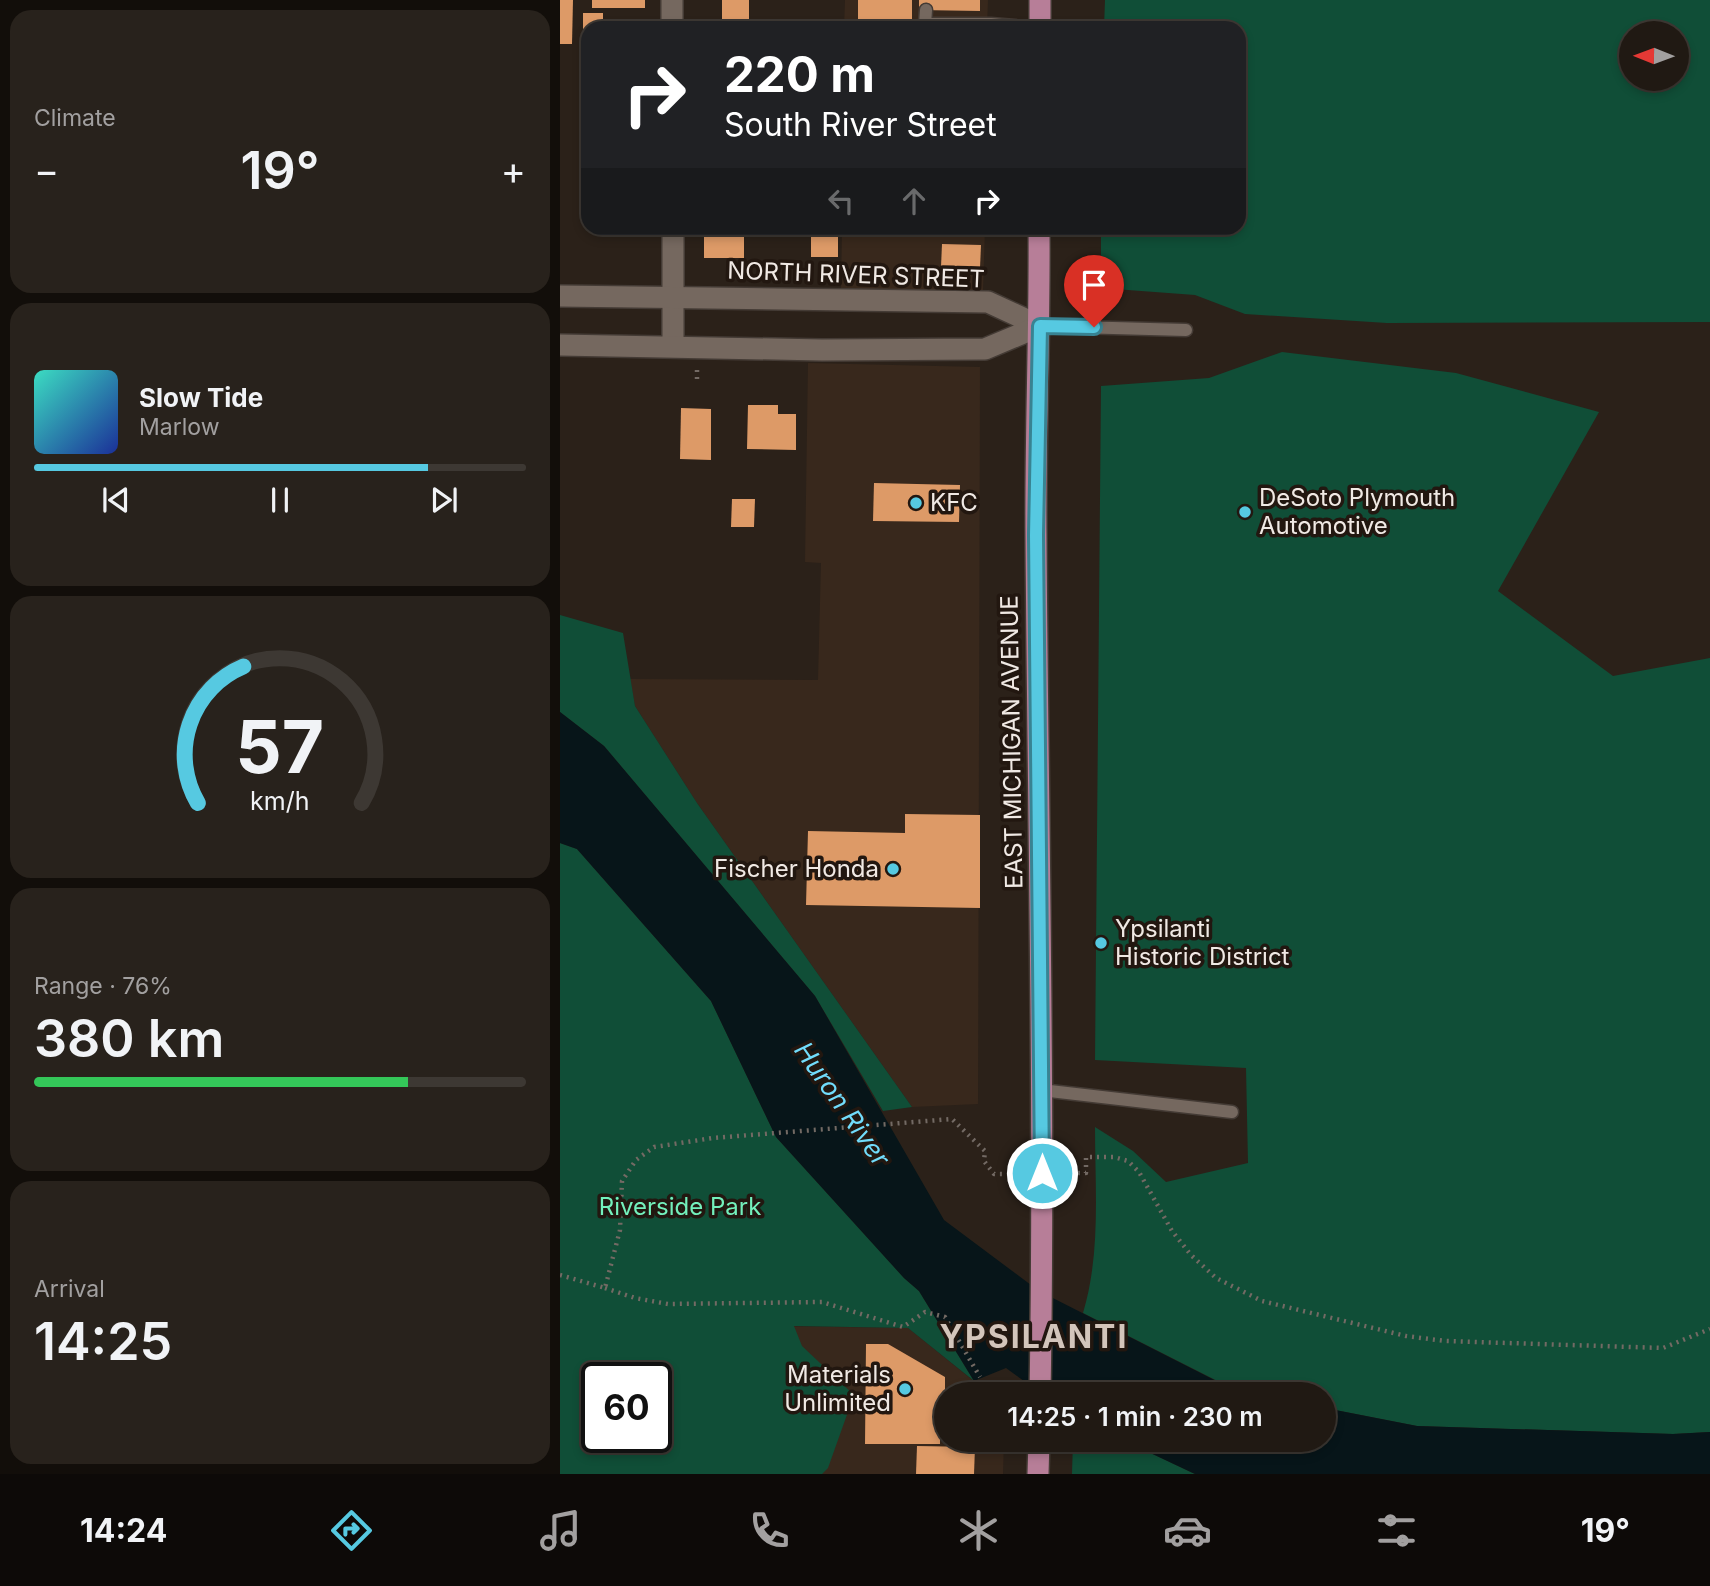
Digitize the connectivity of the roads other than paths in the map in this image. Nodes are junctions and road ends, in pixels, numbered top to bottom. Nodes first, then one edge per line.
1 (672, 0) edge
2 (1040, 0) edge
3 (926, 10) dead end
4 (972, 11) dead end
5 (672, 21) edge
6 (925, 21) edge
7 (936, 21) edge
8 (962, 21) edge
9 (972, 21) edge
10 (1038, 21) edge
11 (673, 235) edge
12 (1039, 235) edge
13 (560, 296) edge
14 (673, 296) junction
15 (1040, 326) junction
16 (1186, 330) dead end
17 (560, 345) edge
18 (673, 346) junction
19 (1041, 1090) junction
20 (1232, 1112) dead end
21 (1040, 1382) edge
22 (1039, 1452) edge
23 (1038, 1474) edge

1 - 5 street
2 - 10 main road
3 - 6 lane
4 - 9 lane
7 - 8 lane
11 - 14 street
12 - 15 main road, EAST MICHIGAN AVENUE
13 - 14 street, NORTH RIVER STREET
14 - 15 street, NORTH RIVER STREET
14 - 18 street
15 - 16 lane
15 - 18 street
15 - 19 main road, EAST MICHIGAN AVENUE
17 - 18 street
19 - 20 lane
19 - 21 main road, EAST MICHIGAN AVENUE
22 - 23 main road

